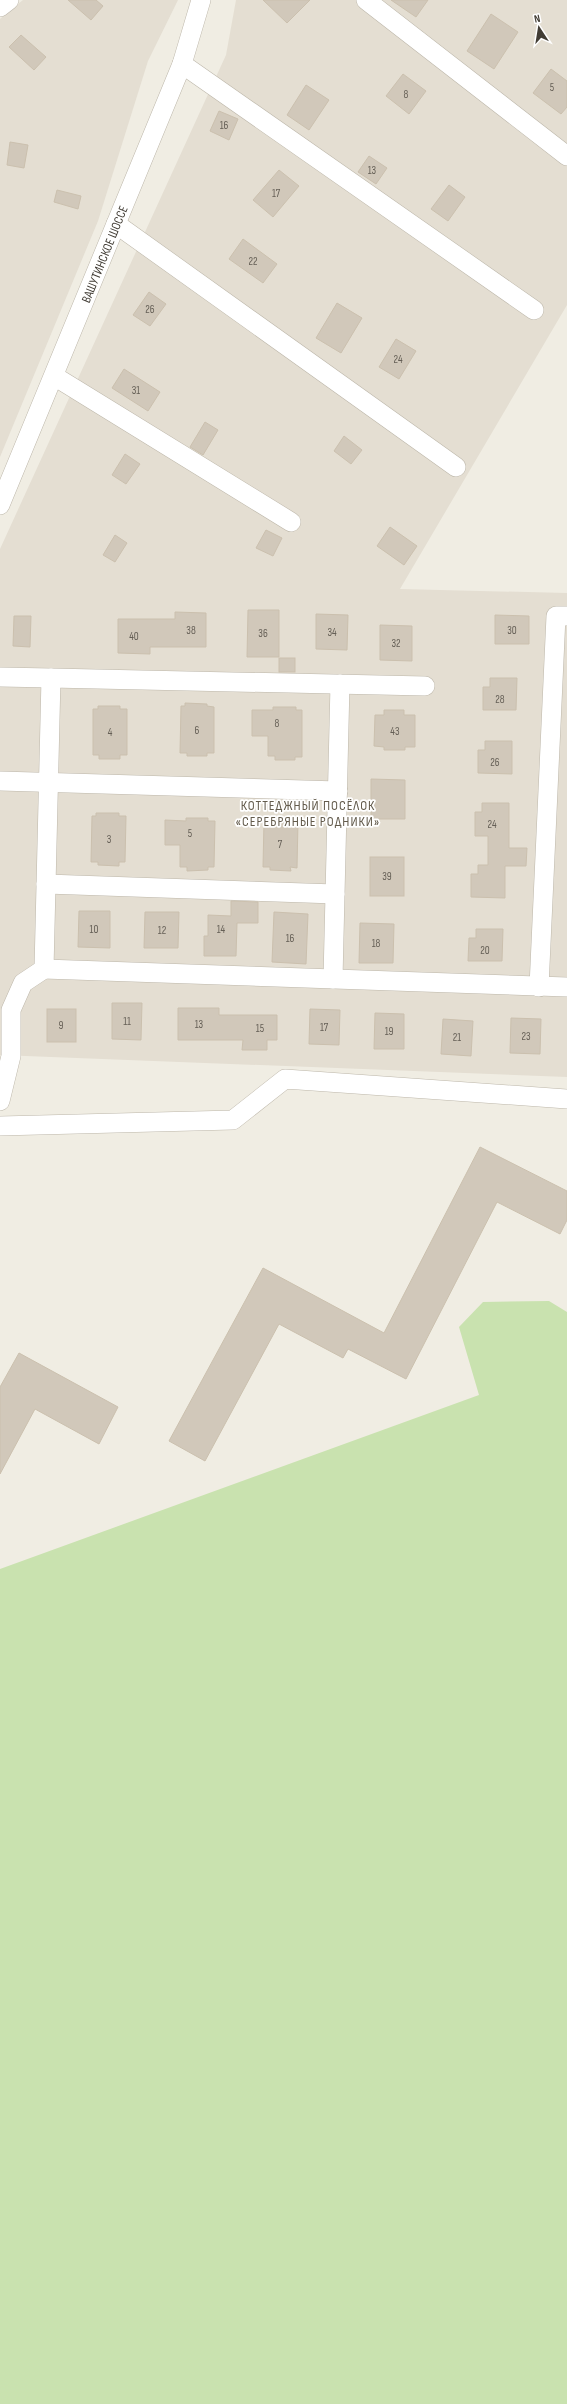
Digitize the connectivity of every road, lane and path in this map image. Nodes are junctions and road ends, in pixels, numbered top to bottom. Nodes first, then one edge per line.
1 (9, 0) edge
2 (201, 0) edge
3 (366, 0) edge
4 (0, 7) edge
5 (182, 64) junction
6 (567, 156) edge
7 (116, 224) junction
8 (534, 310) dead end
9 (54, 376) junction
10 (456, 467) dead end
11 (0, 505) edge
12 (291, 522) dead end
13 (567, 616) edge
14 (0, 677) edge
15 (51, 678) junction
16 (340, 684) junction
17 (425, 686) dead end
18 (0, 781) edge
19 (49, 782) junction
20 (338, 791) junction
21 (46, 884) junction
22 (336, 894) junction
23 (44, 969) junction
24 (333, 979) junction
25 (539, 987) junction
26 (567, 987) edge
27 (0, 1094) edge
28 (567, 1099) edge
29 (0, 1126) edge

1 - 4 street
2 - 5 street, ВАШУТИНСКОЕ ШОССЕ
3 - 6 street
5 - 7 street, ВАШУТИНСКОЕ ШОССЕ
5 - 8 street
7 - 9 street, ВАШУТИНСКОЕ ШОССЕ
7 - 10 street
9 - 11 street, ВАШУТИНСКОЕ ШОССЕ
9 - 12 street
13 - 25 street
14 - 15 street
15 - 16 street
15 - 19 street
16 - 17 street
16 - 20 street
18 - 19 street
19 - 20 street
19 - 21 street
20 - 22 street
21 - 22 street
21 - 23 street
22 - 24 street
23 - 24 street
23 - 27 street
24 - 25 street
25 - 26 street
28 - 29 street

